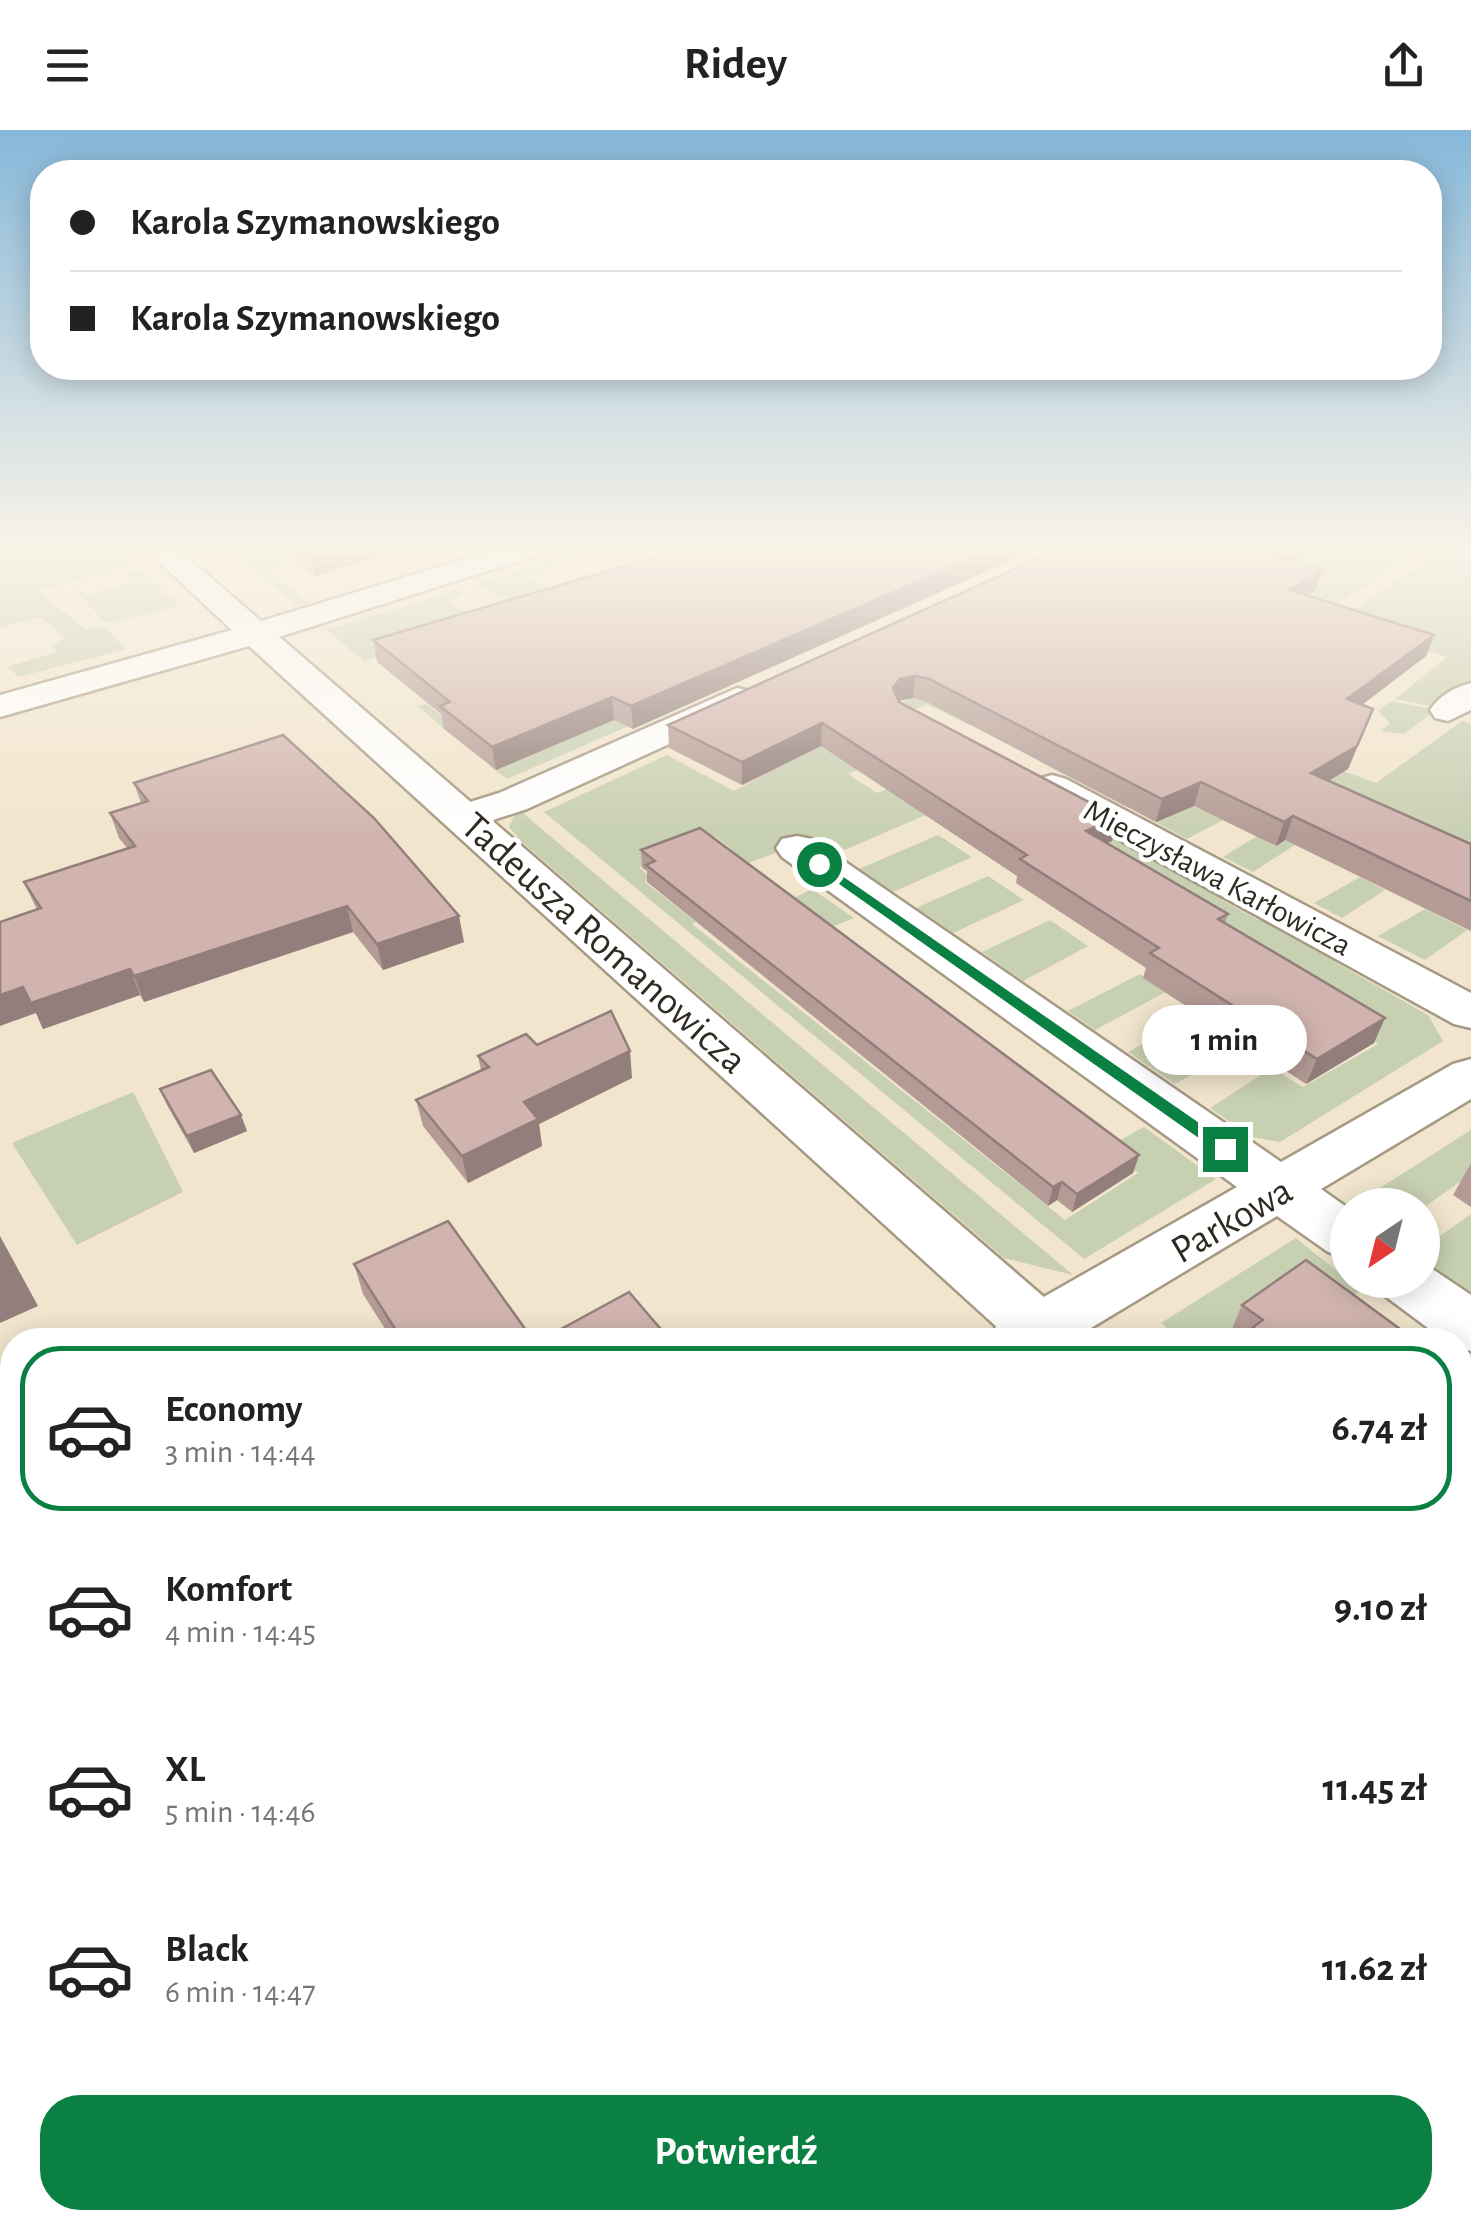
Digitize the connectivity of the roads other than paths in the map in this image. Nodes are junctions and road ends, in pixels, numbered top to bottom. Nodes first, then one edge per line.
1 (219, 644) edge
2 (265, 644) edge
3 (765, 686) edge
4 (0, 706) edge
5 (1009, 764) edge
6 (464, 817) junction
7 (796, 848) dead end
8 (1471, 1013) edge
9 (1471, 1076) edge
10 (1283, 1189) junction
11 (1330, 1224) edge
12 (1431, 1298) edge
13 (1471, 1327) edge
14 (1028, 1328) edge
15 (1053, 1328) edge

1 - 4 street
2 - 6 street, Tadeusza Romanowicza
3 - 6 street
5 - 8 street, Mieczysława Karłowicza
6 - 14 street, Tadeusza Romanowicza
7 - 10 street
9 - 10 street, Parkowa
10 - 11 street
10 - 15 street, Parkowa
12 - 13 street

